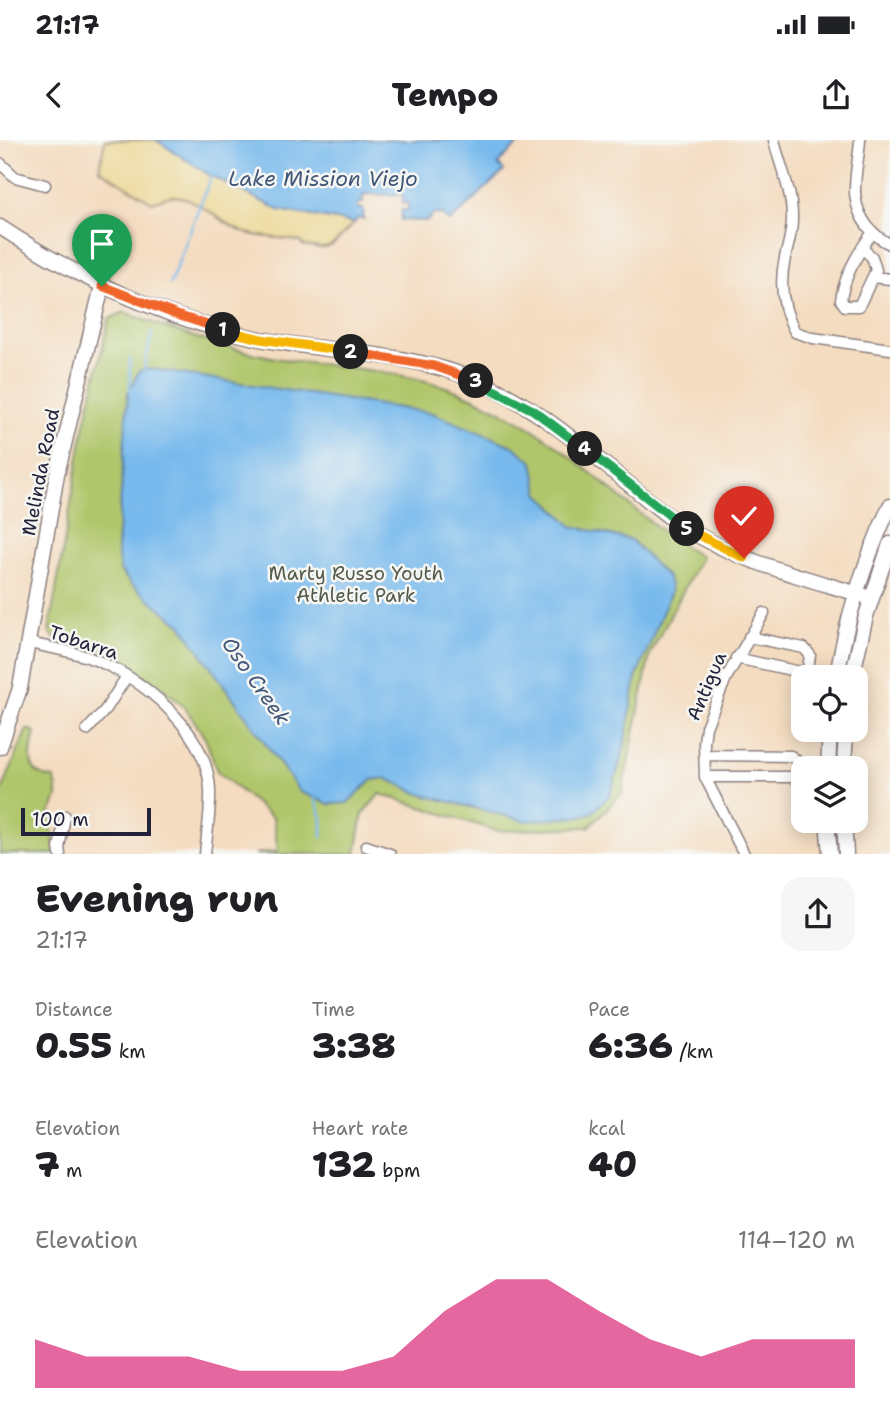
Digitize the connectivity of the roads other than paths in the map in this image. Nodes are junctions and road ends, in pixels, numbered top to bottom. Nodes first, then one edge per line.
1 (774, 140) edge
2 (860, 140) edge
3 (0, 163) edge
4 (45, 185) dead end
5 (0, 227) edge
6 (873, 232) junction
7 (890, 244) edge
8 (862, 248) junction
9 (873, 277) junction
10 (890, 279) edge
11 (102, 286) junction
12 (890, 350) edge
13 (890, 506) edge
14 (890, 544) edge
15 (857, 593) junction
16 (871, 598) junction
17 (764, 613) dead end
18 (749, 637) junction
19 (29, 643) junction
20 (736, 658) junction
21 (840, 665) edge
22 (855, 665) edge
23 (127, 676) junction
24 (87, 730) dead end
25 (0, 747) edge
26 (704, 755) junction
27 (705, 777) junction
28 (65, 816) dead end
29 (828, 833) edge
30 (844, 833) edge
31 (366, 846) dead end
32 (60, 854) edge
33 (205, 854) edge
34 (390, 854) edge
35 (744, 854) edge
36 (830, 854) edge
37 (845, 854) edge

1 - 12 street
2 - 6 street
3 - 4 street
5 - 11 main road
6 - 7 street
6 - 8 street
8 - 9 street
8 - 9 street
9 - 10 street
11 - 15 main road
11 - 19 main road, Melinda Road
13 - 15 main road
14 - 16 main road
15 - 16 main road
15 - 21 main road
16 - 22 main road
17 - 18 street, Antigua
18 - 20 street, Antigua
18 - 20 street
19 - 23 street, Tobarra
19 - 25 main road, Melinda Road
20 - 26 street, Antigua
23 - 24 street
23 - 33 street, Tobarra
26 - 27 street, Antigua
26 - 27 street
27 - 35 street, Antigua
28 - 32 street
29 - 36 main road
30 - 37 main road
31 - 34 street

